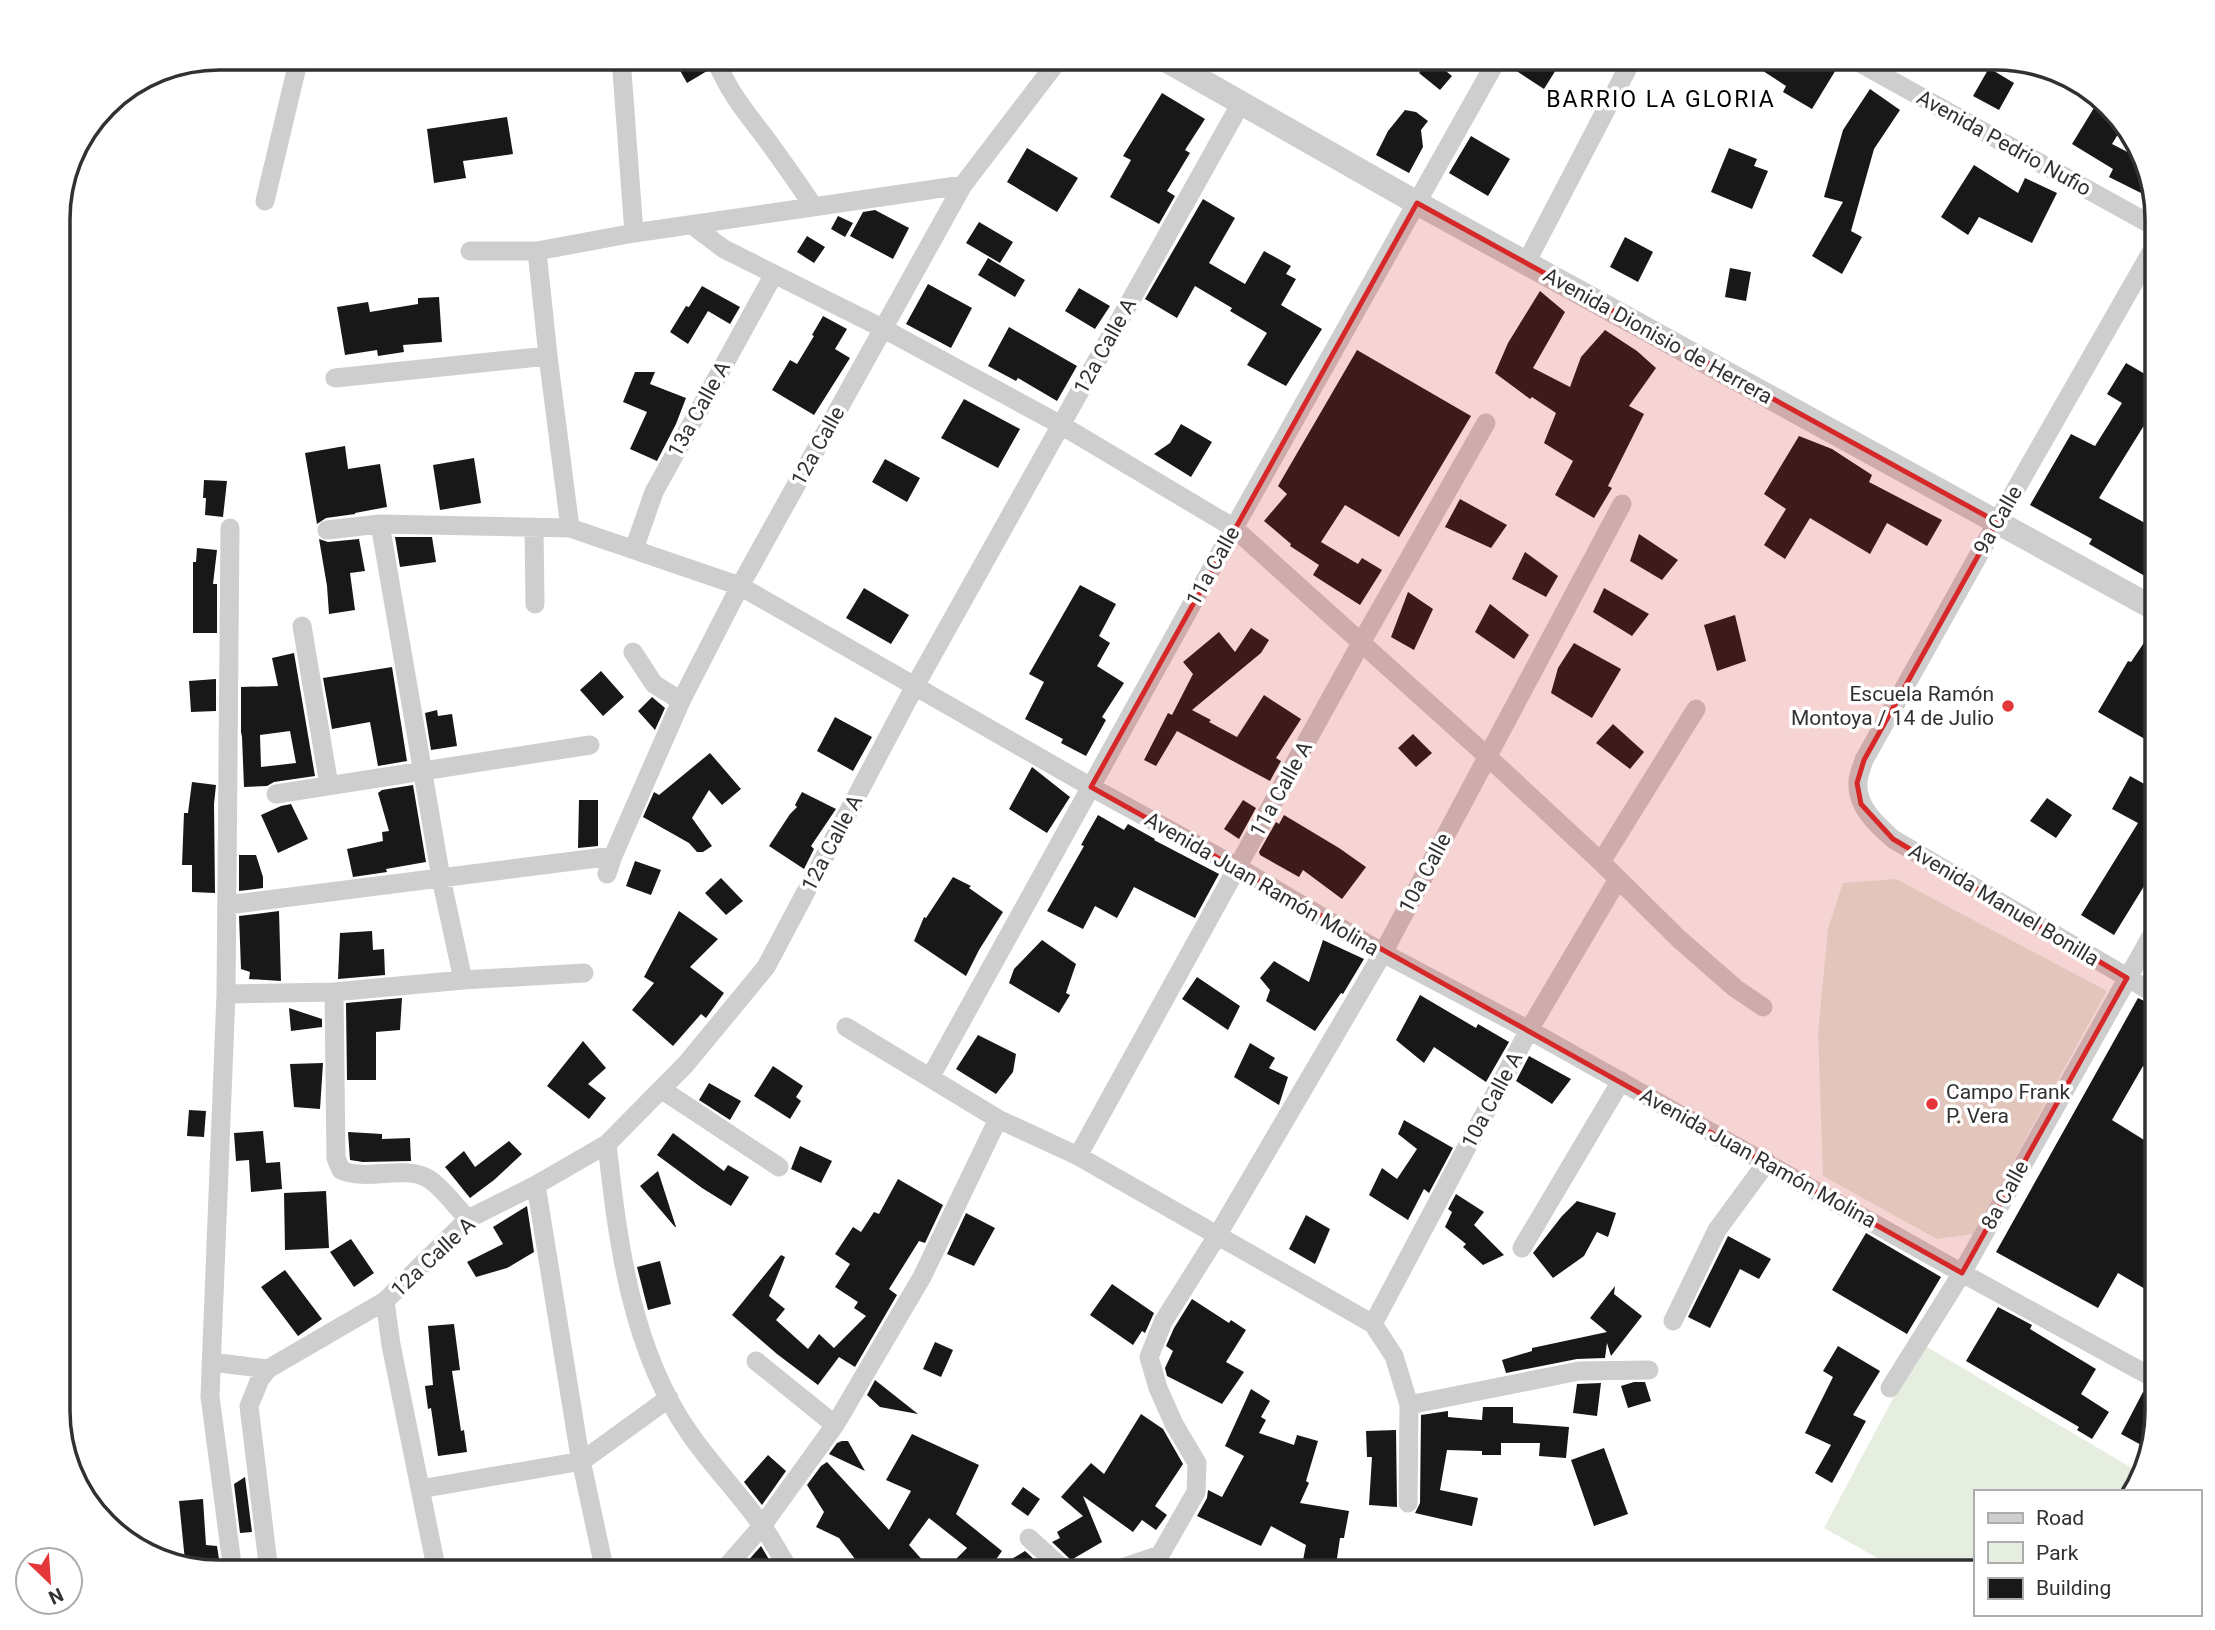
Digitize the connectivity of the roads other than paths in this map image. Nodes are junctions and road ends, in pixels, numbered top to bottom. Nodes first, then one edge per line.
1 (296, 70) edge
2 (622, 70) edge
3 (720, 70) edge
4 (1051, 70) edge
5 (1183, 70) edge
6 (1492, 70) edge
7 (1627, 70) edge
8 (1880, 70) edge
9 (1241, 103) junction
10 (963, 185) junction
11 (265, 201) dead end
12 (1417, 203) junction
13 (814, 207) junction
14 (2145, 221) edge
15 (692, 225) junction
16 (634, 233) junction
17 (470, 251) dead end
18 (537, 251) junction
19 (1526, 263) junction
20 (2145, 263) edge
21 (774, 274) junction
22 (884, 329) junction
23 (548, 356) junction
24 (335, 378) dead end
25 (1486, 423) dead end
26 (1060, 425) junction
27 (1622, 504) dead end
28 (1997, 522) junction
29 (380, 524) junction
30 (534, 527) junction
31 (230, 528) dead end
32 (570, 528) junction
33 (1234, 528) junction
34 (327, 530) dead end
35 (634, 549) junction
36 (740, 586) junction
37 (2145, 603) edge
38 (535, 604) dead end
39 (302, 626) dead end
40 (1362, 643) junction
41 (633, 652) dead end
42 (915, 686) junction
43 (681, 701) junction
44 (1696, 709) dead end
45 (590, 745) dead end
46 (1487, 756) junction
47 (422, 771) junction
48 (329, 785) junction
49 (1091, 788) junction
50 (276, 794) dead end
51 (1861, 804) joint
52 (1601, 862) junction
53 (1238, 868) junction
54 (441, 878) junction
55 (1618, 879) junction
56 (227, 905) junction
57 (2145, 947) edge
58 (1383, 953) junction
59 (584, 973) dead end
60 (2127, 978) junction
61 (463, 980) junction
62 (2145, 988) edge
63 (334, 992) junction
64 (226, 993) junction
65 (1763, 1007) dead end
66 (846, 1027) dead end
67 (1530, 1030) junction
68 (930, 1076) junction
69 (1621, 1081) junction
70 (661, 1089) junction
71 (998, 1119) junction
72 (607, 1144) junction
73 (1078, 1156) junction
74 (1767, 1162) junction
75 (779, 1167) dead end
76 (536, 1185) junction
77 (468, 1219) junction
78 (1217, 1236) junction
79 (1522, 1248) dead end
80 (1962, 1273) junction
81 (385, 1301) junction
82 (1673, 1321) dead end
83 (1373, 1324) junction
84 (756, 1361) dead end
85 (211, 1362) junction
86 (268, 1369) junction
87 (1649, 1370) dead end
88 (2145, 1373) edge
89 (1890, 1388) dead end
90 (669, 1398) junction
91 (1409, 1405) junction
92 (835, 1425) junction
93 (582, 1461) junction
94 (419, 1489) junction
95 (1408, 1503) dead end
96 (762, 1526) junction
97 (1029, 1538) dead end
98 (231, 1560) edge
99 (268, 1560) edge
100 (434, 1560) edge
101 (603, 1560) edge
102 (732, 1560) edge
103 (783, 1560) edge
104 (1053, 1560) edge
105 (1145, 1560) edge

1 - 11 street
2 - 16 street
3 - 13 street
4 - 10 street, 12a Calle
5 - 9 street, Avenida Dionisio de Herrera
6 - 12 street, 11a Calle
7 - 19 street
8 - 14 street, Avenida Pedrio Nufio
9 - 12 street, Avenida Dionisio de Herrera
9 - 26 street, 12a Calle A
10 - 13 street
10 - 22 street, 12a Calle
12 - 19 street, Avenida Dionisio de Herrera
12 - 33 street, 11a Calle
13 - 15 street
15 - 16 street
15 - 21 street
16 - 18 street
17 - 18 street
18 - 23 street
19 - 28 street, Avenida Dionisio de Herrera
20 - 28 street, 9a Calle
21 - 22 street
21 - 35 street, 13a Calle A
22 - 26 street
22 - 36 street, 12a Calle
23 - 24 street
23 - 32 street
25 - 40 street, 11a Calle A
26 - 33 street
26 - 42 street, 12a Calle A
27 - 46 street, 10a Calle
28 - 37 street, Avenida Dionisio de Herrera
28 - 51 street, 9a Calle
29 - 30 street, Avenida Juan Ramón Molina
29 - 34 street, Avenida Juan Ramón Molina
29 - 47 street
30 - 32 street, Avenida Juan Ramón Molina
30 - 38 street
31 - 56 street
32 - 35 street, Avenida Juan Ramón Molina
33 - 40 street
33 - 49 street, 11a Calle
35 - 36 street, Avenida Juan Ramón Molina
36 - 42 street, Avenida Juan Ramón Molina
36 - 43 street, 12a Calle
39 - 48 street
40 - 46 street
40 - 53 street, 11a Calle A
41 - 43 street
42 - 49 street, Avenida Juan Ramón Molina
42 - 70 street, 12a Calle A
43 - 54 street, 12a Calle
44 - 52 street
45 - 47 street
46 - 52 street
46 - 58 street, 10a Calle
47 - 48 street
47 - 54 street
48 - 50 street
49 - 53 street, Avenida Juan Ramón Molina
49 - 68 street, 11a Calle
51 - 60 street, Avenida Manuel Bonilla
52 - 55 street
53 - 58 street, Avenida Juan Ramón Molina
53 - 73 street, 11a Calle A
54 - 56 street
54 - 61 street
55 - 65 street
55 - 67 street, 10a Calle A
56 - 64 street
57 - 60 street, 8a Calle
58 - 67 street, Avenida Juan Ramón Molina
58 - 78 street, 10a Calle
59 - 61 street
60 - 62 street, Avenida Manuel Bonilla
60 - 80 street, 8a Calle
61 - 63 street
63 - 64 street
63 - 77 street
64 - 85 street
66 - 68 street
67 - 69 street, Avenida Juan Ramón Molina
67 - 83 street, 10a Calle A
68 - 71 street
69 - 74 street, Avenida Juan Ramón Molina
69 - 79 street
70 - 72 street, 12a Calle A
70 - 75 street
71 - 73 street
71 - 92 street
72 - 76 street, 12a Calle A
72 - 90 street
73 - 78 street
74 - 80 street, Avenida Juan Ramón Molina
74 - 82 street
76 - 77 street, 12a Calle A
76 - 93 street
77 - 81 street, 12a Calle A
78 - 83 street
78 - 105 street, 10a Calle
80 - 88 street, Avenida Juan Ramón Molina
80 - 89 street, 8a Calle
81 - 86 street, 12a Calle A
81 - 94 street
83 - 91 street
84 - 92 street
85 - 86 street
85 - 98 street
86 - 99 street
87 - 91 street
90 - 93 street
90 - 96 street
91 - 95 street
92 - 96 street
93 - 94 street
93 - 101 street
94 - 100 street
96 - 102 street
96 - 103 street
97 - 104 street

